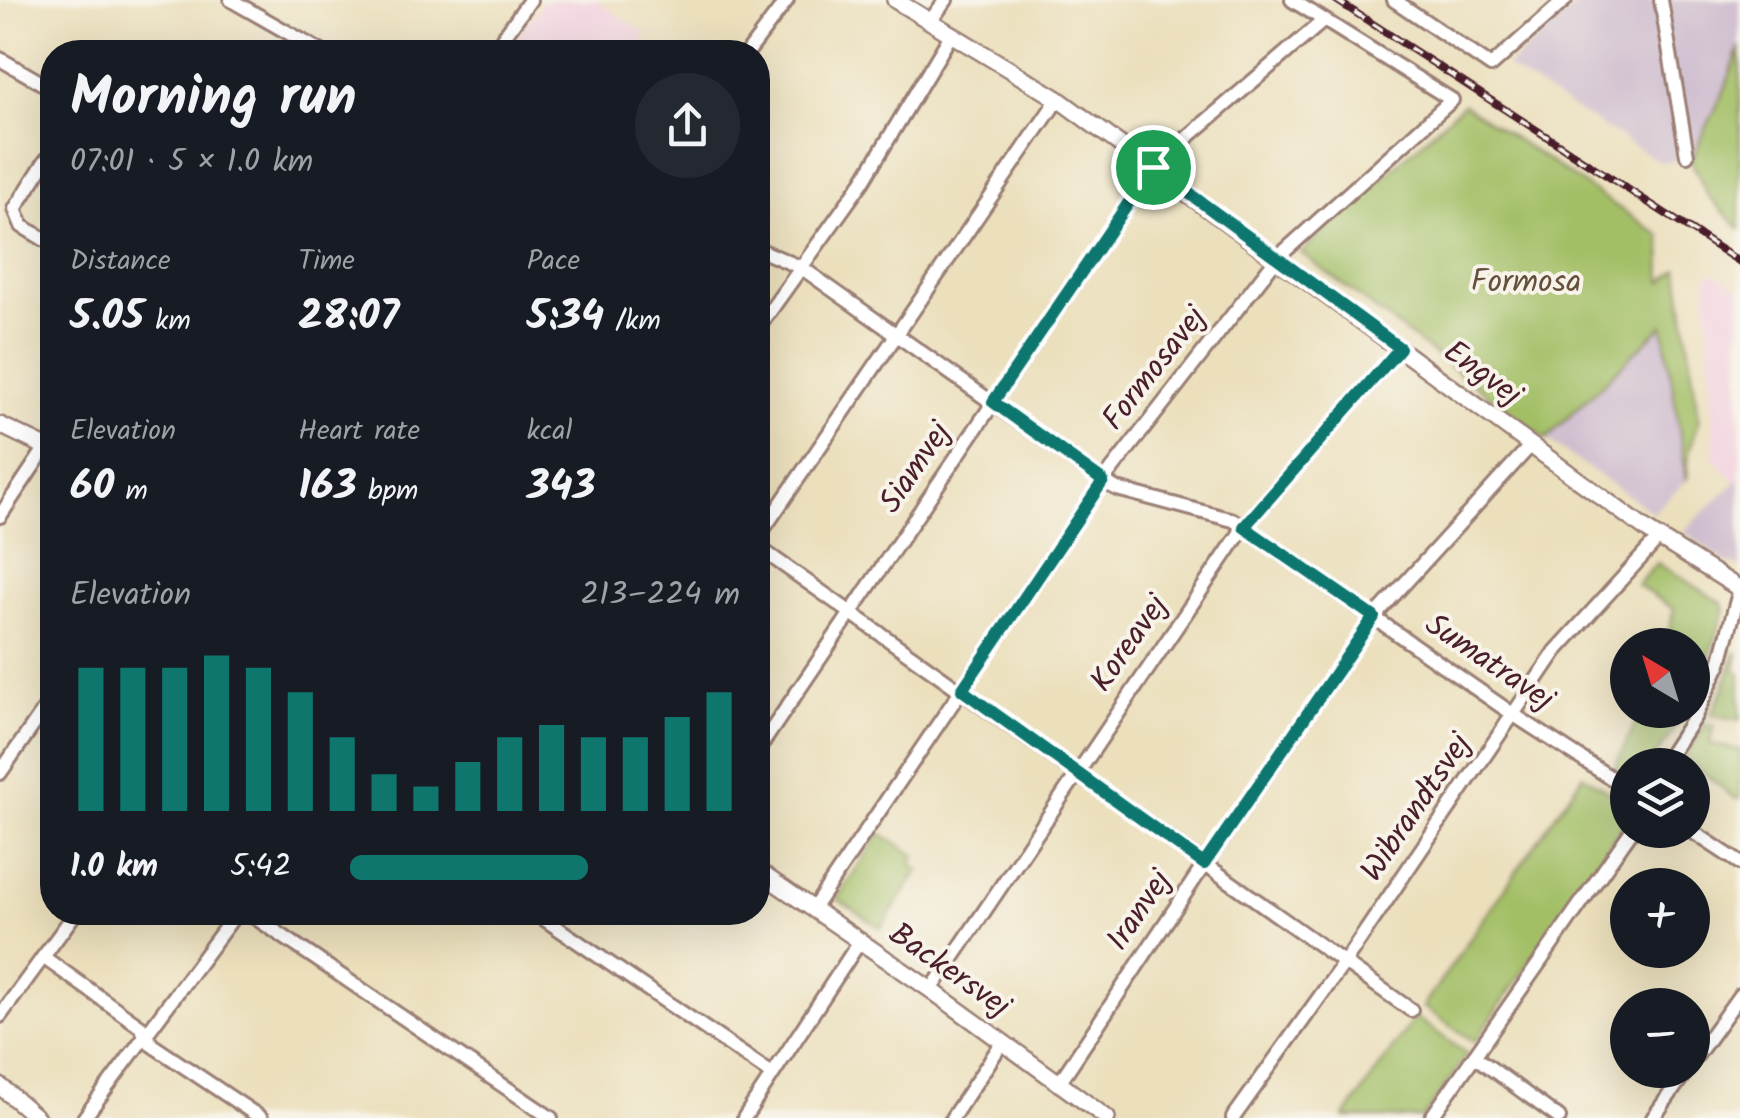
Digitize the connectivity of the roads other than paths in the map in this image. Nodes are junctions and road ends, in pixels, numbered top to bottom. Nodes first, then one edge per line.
1 (231, 0) edge
2 (530, 0) edge
3 (787, 0) edge
4 (895, 0) edge
5 (946, 0) edge
6 (1292, 0) edge
7 (1394, 0) edge
8 (1565, 0) edge
9 (1661, 0) edge
10 (1323, 21) junction
11 (930, 22) junction
12 (951, 34) junction
13 (301, 40) edge
14 (502, 40) edge
15 (757, 40) edge
16 (0, 59) edge
17 (40, 83) edge
18 (1058, 99) junction
19 (1687, 156) dead end
20 (1153, 167) junction
21 (40, 170) edge
22 (40, 237) edge
23 (770, 255) edge
24 (1276, 258) junction
25 (802, 268) junction
26 (770, 312) edge
27 (896, 333) junction
28 (1400, 348) junction
29 (993, 402) junction
30 (0, 425) edge
31 (40, 444) edge
32 (1531, 445) junction
33 (40, 460) edge
34 (1103, 481) junction
35 (0, 516) edge
36 (770, 518) edge
37 (1244, 527) junction
38 (1658, 538) junction
39 (770, 556) edge
40 (1740, 588) edge
41 (850, 613) junction
42 (1374, 617) junction
43 (962, 690) junction
44 (40, 715) edge
45 (1514, 715) junction
46 (770, 732) edge
47 (1674, 748) edge
48 (0, 773) edge
49 (1076, 774) junction
50 (1610, 777) edge
51 (1710, 843) edge
52 (1619, 848) edge
53 (1740, 863) edge
54 (1204, 864) junction
55 (770, 879) edge
56 (813, 910) junction
57 (66, 925) edge
58 (227, 925) edge
59 (267, 925) edge
60 (553, 925) edge
61 (860, 942) junction
62 (43, 956) junction
63 (1344, 963) junction
64 (930, 990) junction
65 (1740, 995) edge
66 (1411, 1010) dead end
67 (0, 1016) edge
68 (146, 1036) junction
69 (1710, 1037) edge
70 (1002, 1043) junction
71 (1474, 1056) junction
72 (772, 1074) junction
73 (1059, 1083) junction
74 (1674, 1088) edge
75 (3, 1096) edge
76 (37, 1118) edge
77 (84, 1118) edge
78 (261, 1118) edge
79 (551, 1118) edge
80 (744, 1118) edge
81 (952, 1118) edge
82 (1106, 1118) edge
83 (1233, 1118) edge
84 (1431, 1118) edge
85 (1559, 1118) edge
86 (1653, 1118) edge

1 - 13 street
2 - 14 street
3 - 15 street
4 - 11 street, Engvej
5 - 11 street
6 - 10 street
7 - 8 street
9 - 19 street
10 - 20 street, Siamvej
10 - 24 street, Formosavej
11 - 12 street, Engvej
12 - 18 street, Engvej
12 - 25 street
16 - 17 street
18 - 20 street, Engvej
18 - 27 street
20 - 24 street, Engvej
20 - 29 street, Siamvej
21 - 22 street
23 - 25 street, Sumatravej
24 - 28 street, Engvej
24 - 34 street, Formosavej
25 - 26 street
25 - 27 street, Sumatravej
27 - 29 street, Sumatravej
27 - 36 street
28 - 32 street, Engvej
28 - 37 street, Koreavej
29 - 34 street, Sumatravej
29 - 41 street, Siamvej
30 - 31 street
32 - 38 street, Engvej
32 - 42 street, Iranvej
33 - 35 street
34 - 37 street, Sumatravej
34 - 43 street, Formosavej
37 - 42 street, Sumatravej
37 - 49 street, Koreavej
38 - 40 street, Engvej
38 - 45 street, Wibrandtsvej
39 - 41 street
40 - 47 street
41 - 43 street
41 - 46 street, Siamvej
42 - 45 street, Sumatravej
42 - 54 street, Iranvej
43 - 49 street
43 - 56 street, Formosavej
44 - 48 street
45 - 50 street, Sumatravej
45 - 63 street, Wibrandtsvej
49 - 54 street
49 - 64 street, Koreavej
51 - 53 street
52 - 71 street
54 - 63 street
54 - 73 street, Iranvej
55 - 56 street, Backersvej
56 - 61 street, Backersvej
57 - 62 street
58 - 68 street
59 - 79 street
60 - 72 street
61 - 64 street, Backersvej
61 - 72 street
62 - 67 street
62 - 68 street
63 - 66 street
63 - 83 street, Wibrandtsvej
64 - 70 street, Backersvej
65 - 69 street
68 - 77 street
68 - 78 street
70 - 73 street, Backersvej
70 - 81 street
71 - 84 street
71 - 85 street
72 - 80 street
73 - 82 street, Backersvej
74 - 86 street
75 - 76 street

